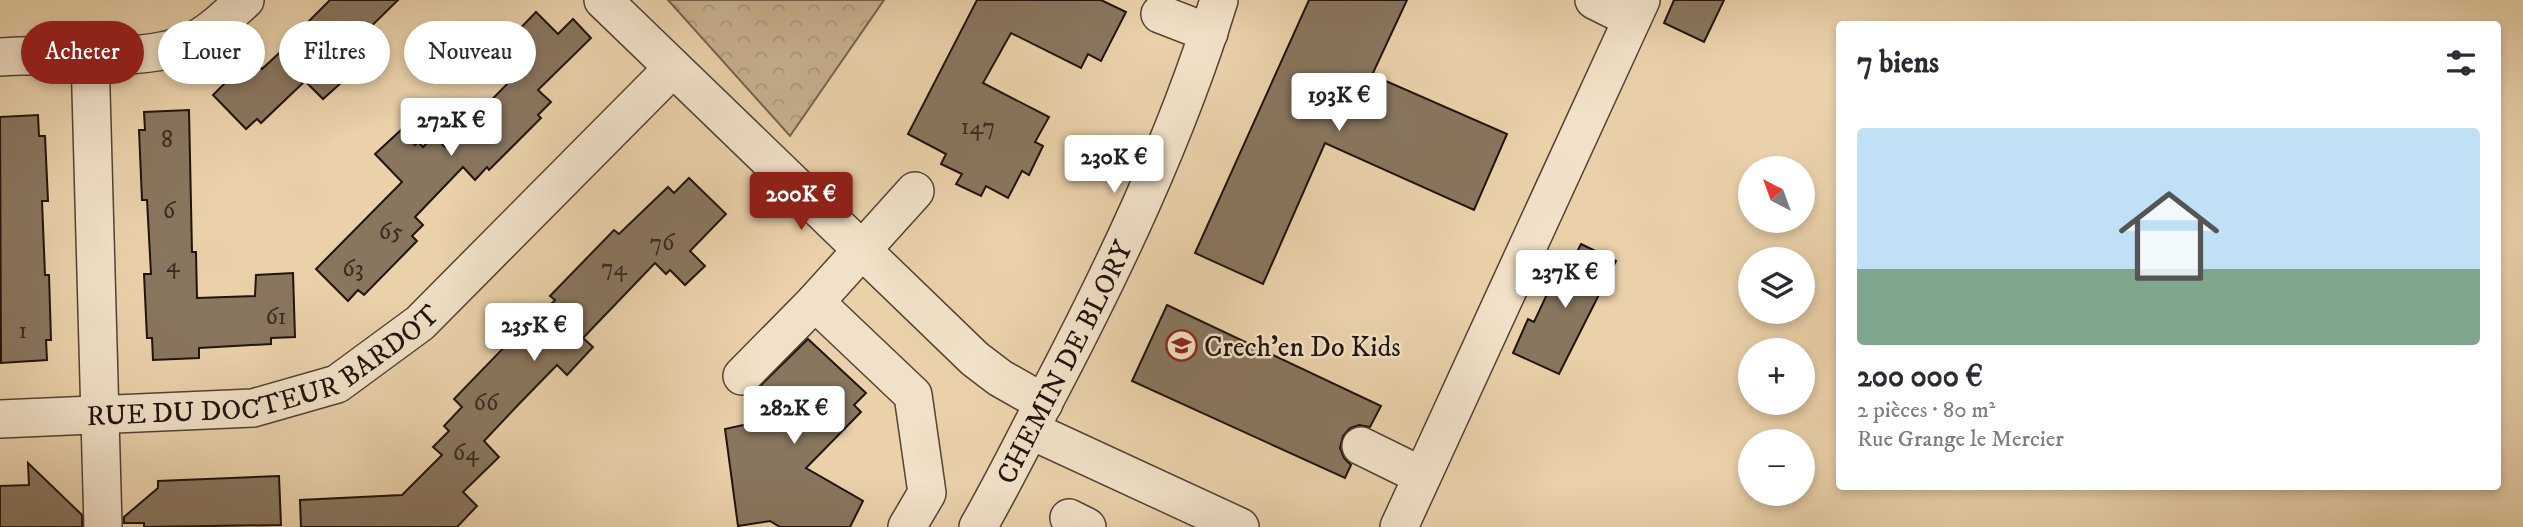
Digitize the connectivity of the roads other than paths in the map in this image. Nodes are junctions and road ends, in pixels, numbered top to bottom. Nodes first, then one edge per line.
1 (245, 0) edge
2 (603, 0) edge
3 (1594, 0) edge
4 (1636, 10) edge
5 (1160, 14) dead end
6 (1214, 16) edge
7 (144, 53) edge
8 (0, 57) edge
9 (21, 57) edge
10 (673, 68) junction
11 (91, 84) edge
12 (915, 191) dead end
13 (862, 252) junction
14 (815, 302) junction
15 (742, 376) dead end
16 (99, 413) junction
17 (1037, 417) junction
18 (0, 419) edge
19 (1361, 446) dead end
20 (1422, 476) junction
21 (103, 527) edge
22 (907, 527) edge
23 (978, 527) edge
24 (1240, 527) edge
25 (1399, 527) edge

1 - 7 street
2 - 10 street
3 - 4 street
4 - 20 street
5 - 6 street
6 - 17 street, CHEMIN DE BLORY
8 - 9 street
10 - 13 street
10 - 16 street, RUE DU DOCTEUR BARDOT
11 - 16 street
12 - 13 street
13 - 14 street
13 - 17 street
14 - 15 street
14 - 22 street
16 - 18 street, RUE DU DOCTEUR BARDOT
16 - 21 street
17 - 23 street, CHEMIN DE BLORY
17 - 24 street
19 - 20 street
20 - 25 street

